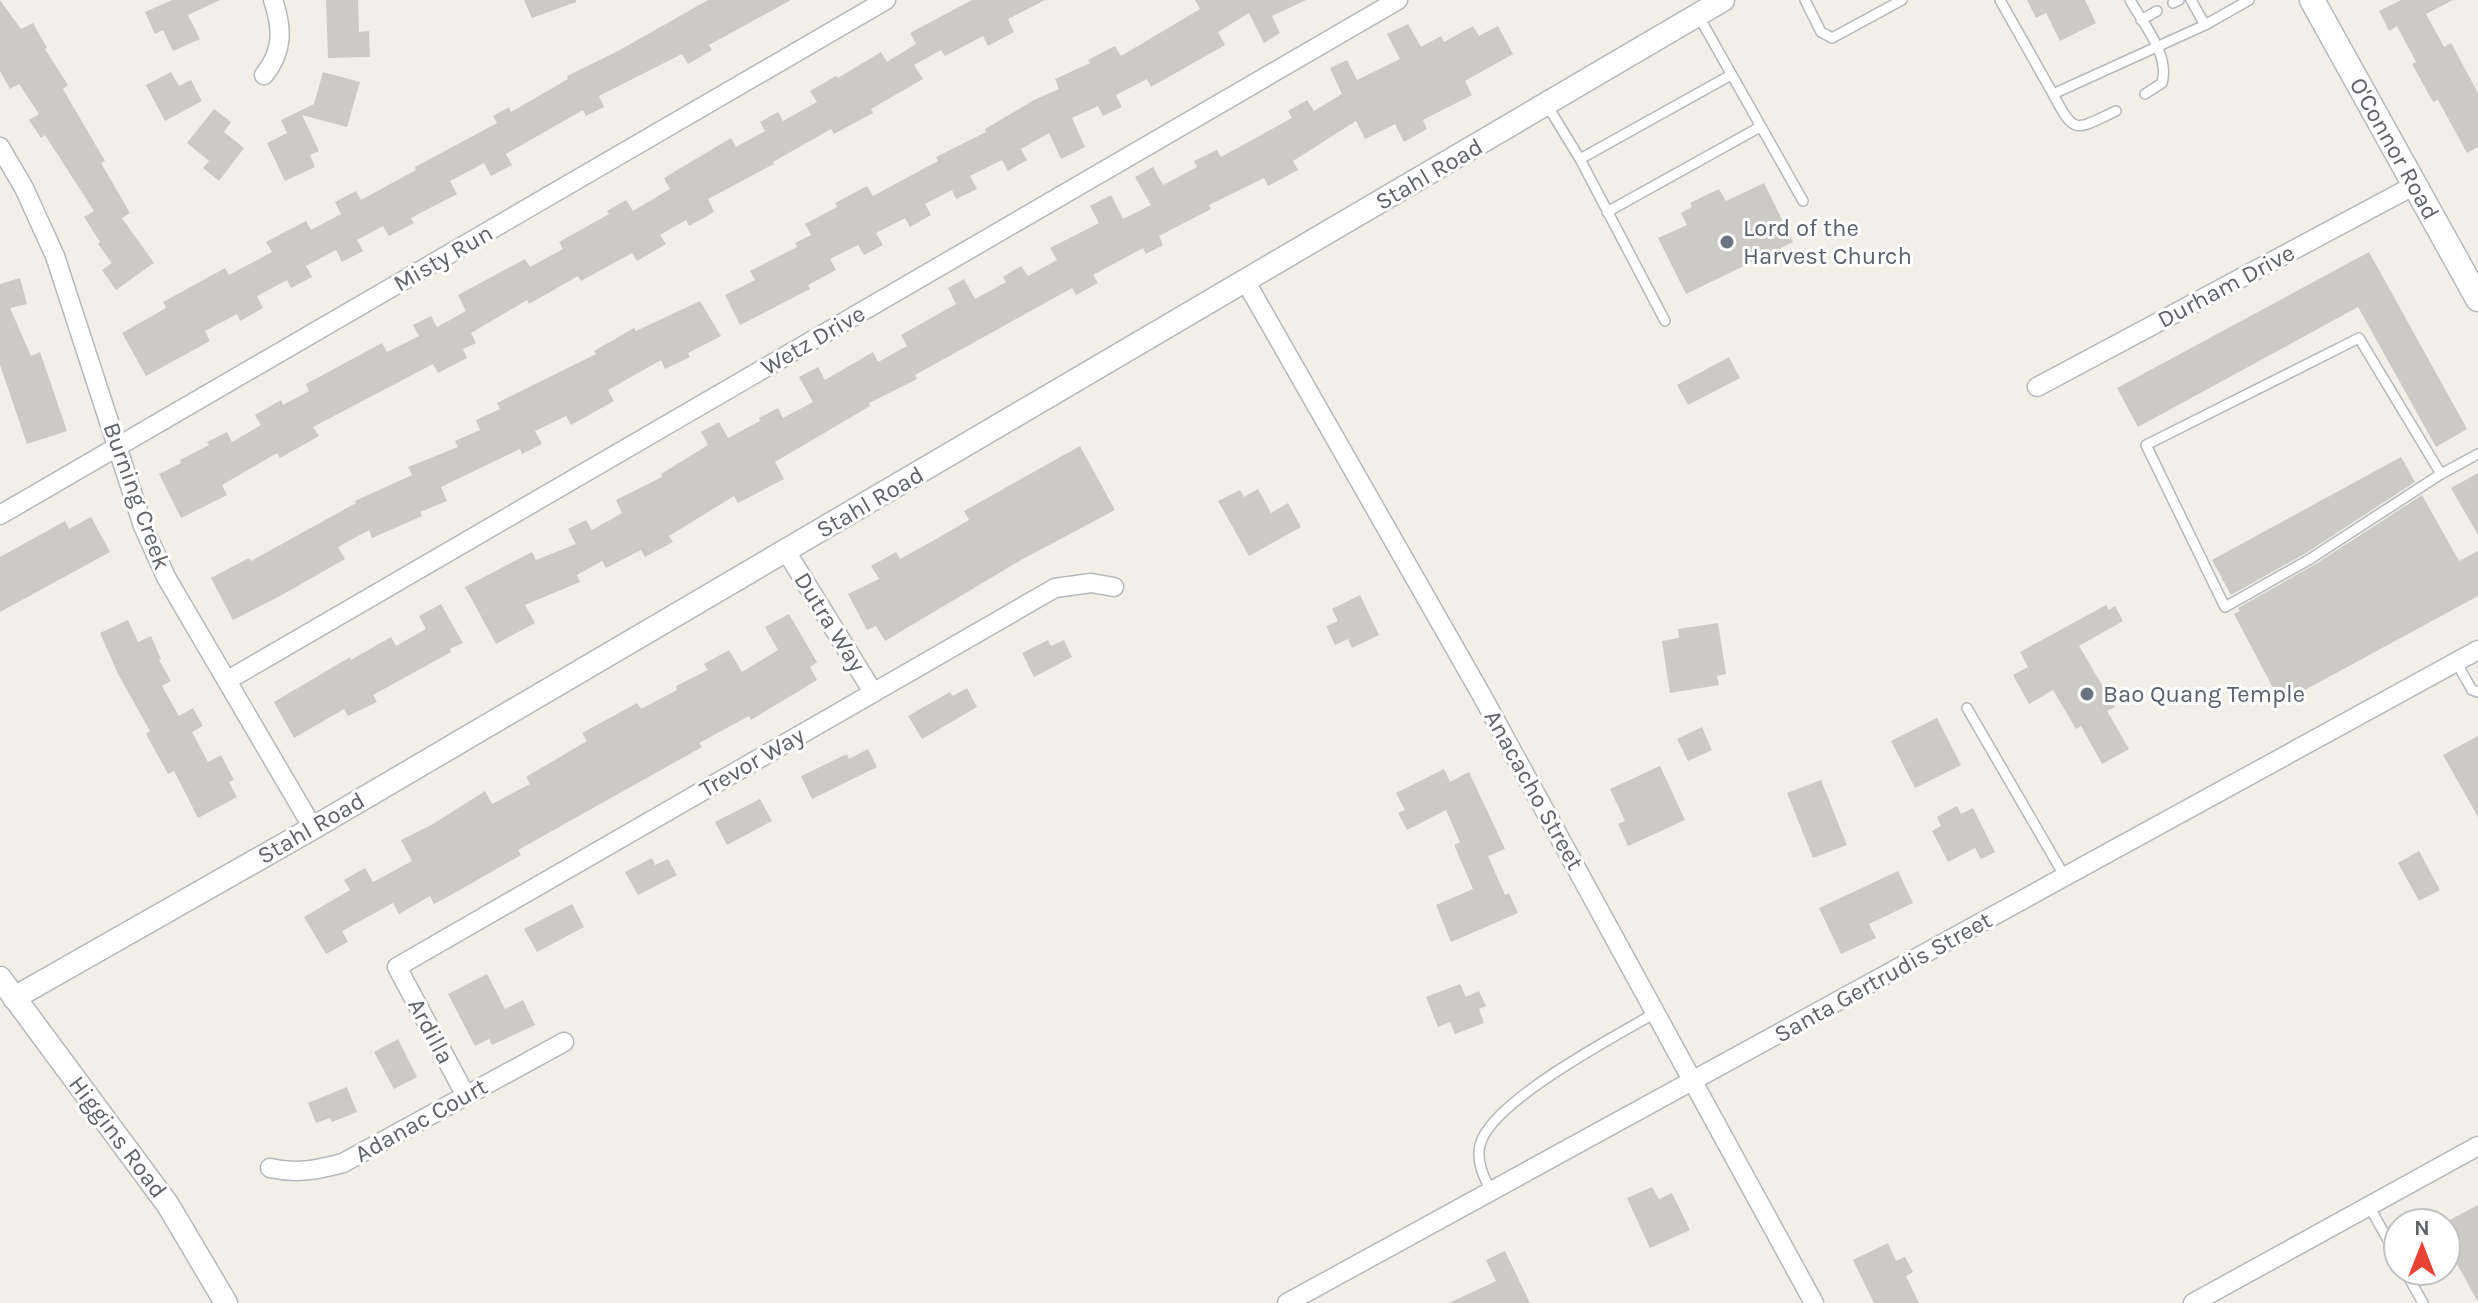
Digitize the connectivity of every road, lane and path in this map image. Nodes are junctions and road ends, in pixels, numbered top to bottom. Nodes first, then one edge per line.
1 (273, 0) edge
2 (886, 0) edge
3 (1398, 0) edge
4 (1723, 0) edge
5 (1805, 0) edge
6 (1902, 0) edge
7 (2000, 0) edge
8 (2130, 0) edge
9 (2191, 0) edge
10 (2249, 0) edge
11 (2312, 0) edge
12 (2157, 11) dead end
13 (1698, 15) junction
14 (2141, 20) junction
15 (2205, 25) junction
16 (2156, 47) junction
17 (264, 75) dead end
18 (1731, 75) junction
19 (2053, 94) junction
20 (2145, 94) dead end
21 (1547, 105) junction
22 (2116, 111) dead end
23 (1760, 127) junction
24 (0, 147) edge
25 (1580, 159) junction
26 (2415, 185) junction
27 (1803, 201) dead end
28 (1607, 212) junction
29 (1246, 282) junction
30 (2478, 299) edge
31 (1665, 321) dead end
32 (2037, 387) dead end
33 (118, 447) junction
34 (2478, 454) edge
35 (2441, 474) junction
36 (0, 515) edge
37 (786, 551) junction
38 (1114, 587) dead end
39 (2478, 650) edge
40 (2456, 662) junction
41 (228, 680) junction
42 (873, 692) junction
43 (2478, 692) edge
44 (1967, 708) dead end
45 (313, 828) junction
46 (2065, 877) junction
47 (397, 967) joint
48 (0, 978) edge
49 (14, 998) junction
50 (1655, 1013) junction
51 (564, 1042) dead end
52 (1693, 1081) junction
53 (466, 1096) junction
54 (2478, 1146) edge
55 (270, 1168) dead end
56 (1491, 1192) junction
57 (2369, 1206) junction
58 (2382, 1229) edge
59 (226, 1303) edge
60 (1287, 1303) edge
61 (1814, 1303) edge
62 (2193, 1303) edge

1 - 17 street
2 - 33 street, Misty Run
3 - 41 street, Wetz Drive
4 - 13 street, Stahl Road
5 - 6 lane
7 - 19 lane
8 - 14 lane
9 - 15 lane
10 - 15 lane
11 - 26 main road, O'Connor Road
12 - 14 lane
13 - 18 lane
13 - 21 street, Stahl Road
14 - 16 lane
15 - 16 lane
16 - 19 lane
16 - 20 lane
18 - 23 lane
18 - 25 lane
19 - 22 lane
21 - 25 lane
21 - 29 street, Stahl Road
23 - 27 lane
23 - 28 lane
24 - 33 street, Burning Creek
25 - 28 lane
26 - 30 main road, O'Connor Road
26 - 32 street, Durham Drive
28 - 31 lane
29 - 37 street, Stahl Road
29 - 50 street, Anacacho Street
33 - 36 street, Misty Run
33 - 41 street, Burning Creek
34 - 35 lane
35 - 35 lane
37 - 42 street, Dutra Way
37 - 45 street, Stahl Road
38 - 42 street, Trevor Way
39 - 40 street, Santa Gertrudis Street
40 - 43 lane
40 - 46 street, Santa Gertrudis Street
41 - 45 street, Burning Creek
42 - 47 street, Trevor Way
44 - 46 lane
45 - 49 street, Stahl Road
46 - 52 street, Santa Gertrudis Street
47 - 53 street, Ardilla
48 - 49 street, Higgins Road
49 - 59 street, Higgins Road
50 - 52 street, Anacacho Street
50 - 56 lane
51 - 53 street, Adanac Court
52 - 56 street, Santa Gertrudis Street
52 - 61 street, Anacacho Street
53 - 55 street, Adanac Court
54 - 57 street
56 - 60 street, Santa Gertrudis Street
57 - 58 lane
57 - 62 street

